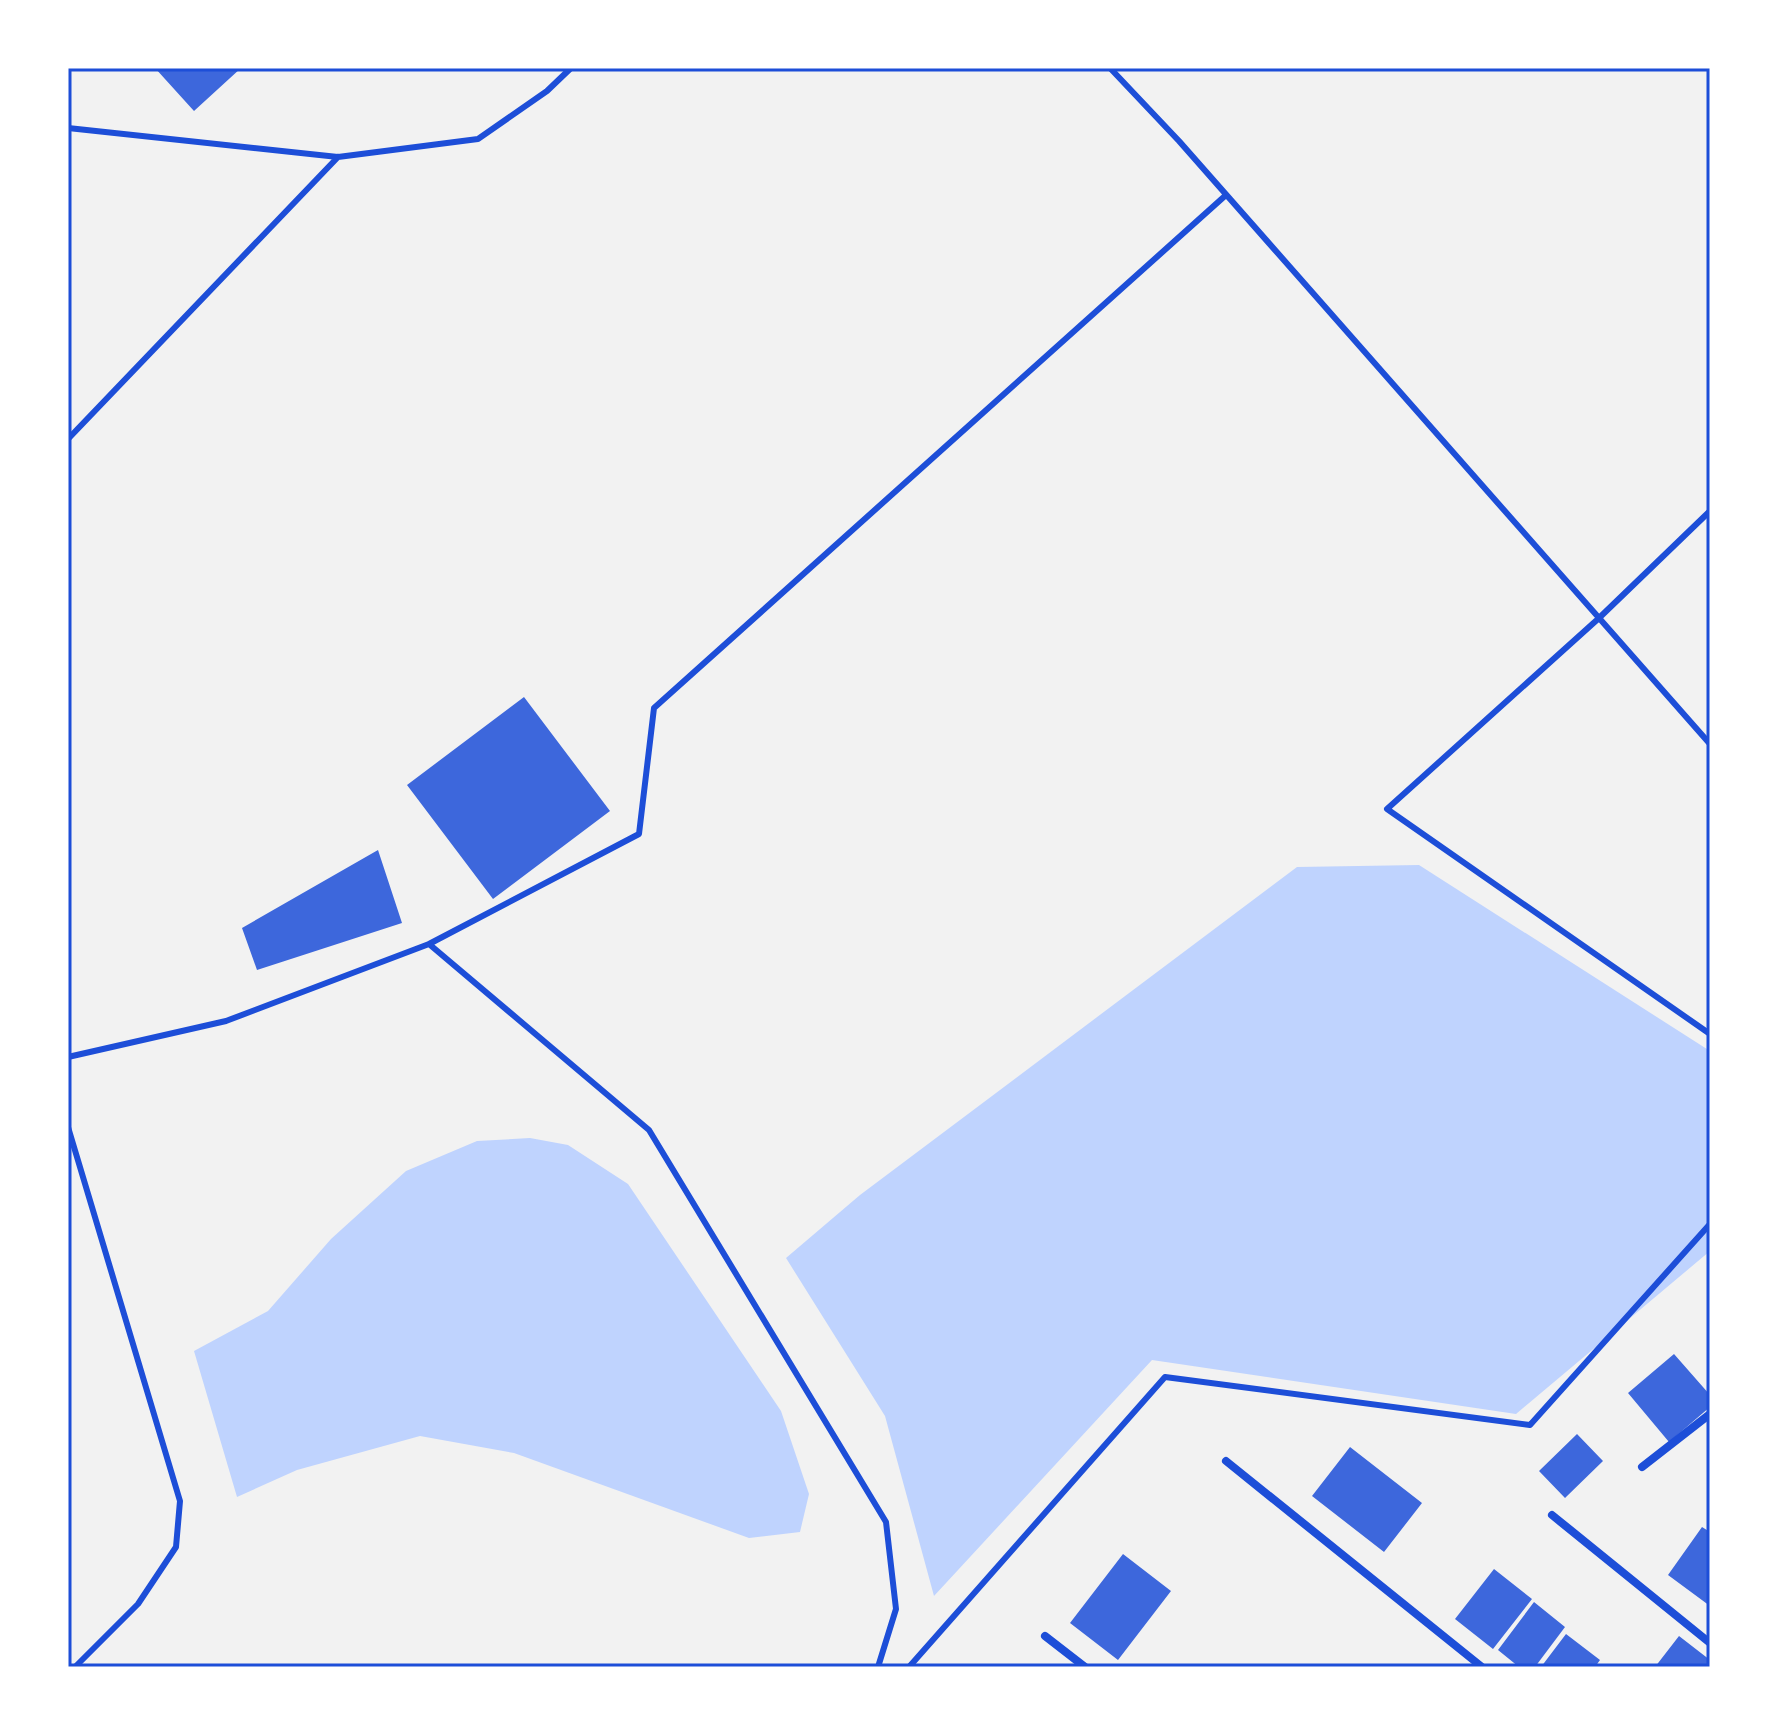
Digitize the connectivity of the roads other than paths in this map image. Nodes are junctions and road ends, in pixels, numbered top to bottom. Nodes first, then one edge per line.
1 (571, 68) edge
2 (1110, 68) edge
3 (68, 128) edge
4 (338, 157) junction
5 (1226, 195) junction
6 (68, 439) edge
7 (1710, 511) edge
8 (1598, 619) junction
9 (1710, 744) edge
10 (429, 944) junction
11 (1710, 1034) edge
12 (68, 1057) edge
13 (68, 1127) edge
14 (1710, 1224) edge
15 (1710, 1414) edge
16 (1226, 1461) dead end
17 (1642, 1467) dead end
18 (1552, 1515) dead end
19 (1045, 1636) dead end
20 (1710, 1643) edge
21 (75, 1667) edge
22 (878, 1667) edge
23 (909, 1667) edge
24 (1085, 1667) edge
25 (1482, 1667) edge

1 - 4 lane
2 - 5 lane
3 - 4 lane
4 - 6 lane
5 - 8 lane
5 - 10 lane
7 - 8 lane
8 - 9 lane
8 - 11 lane
10 - 12 lane
10 - 22 lane
13 - 21 lane
14 - 23 lane
15 - 17 street
16 - 25 street
18 - 20 street
19 - 24 street

